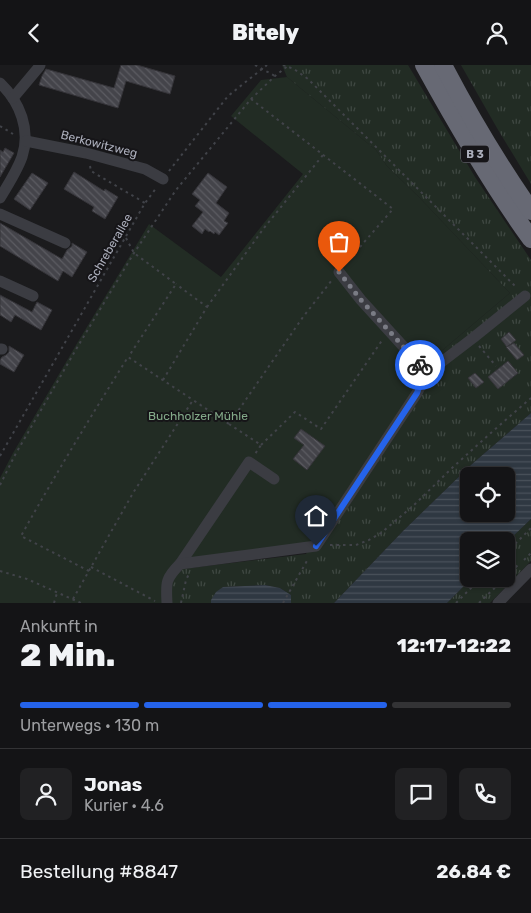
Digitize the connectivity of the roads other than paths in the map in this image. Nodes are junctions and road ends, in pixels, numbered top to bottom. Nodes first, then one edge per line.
1 (40, 65) edge
2 (424, 65) edge
3 (443, 65) edge
4 (0, 83) edge
5 (13, 97) junction
6 (26, 141) junction
7 (163, 179) road end
8 (0, 198) edge
9 (531, 211) edge
10 (0, 215) edge
11 (531, 239) edge
12 (65, 243) dead end
13 (339, 272) road end
14 (0, 281) edge
15 (33, 296) dead end
16 (524, 296) road end
17 (422, 377) junction
18 (274, 479) dead end
19 (180, 564) junction
20 (531, 569) edge
21 (162, 602) edge
22 (498, 603) edge

1 - 5 street
2 - 11 highway, B 3
3 - 9 highway, B 3
4 - 5 street
5 - 6 street
6 - 7 street, Berkowitzweg
6 - 8 street
10 - 12 street
13 - 17 street
14 - 15 street
16 - 17 street
17 - 19 street
18 - 19 street
19 - 21 street
20 - 22 street

